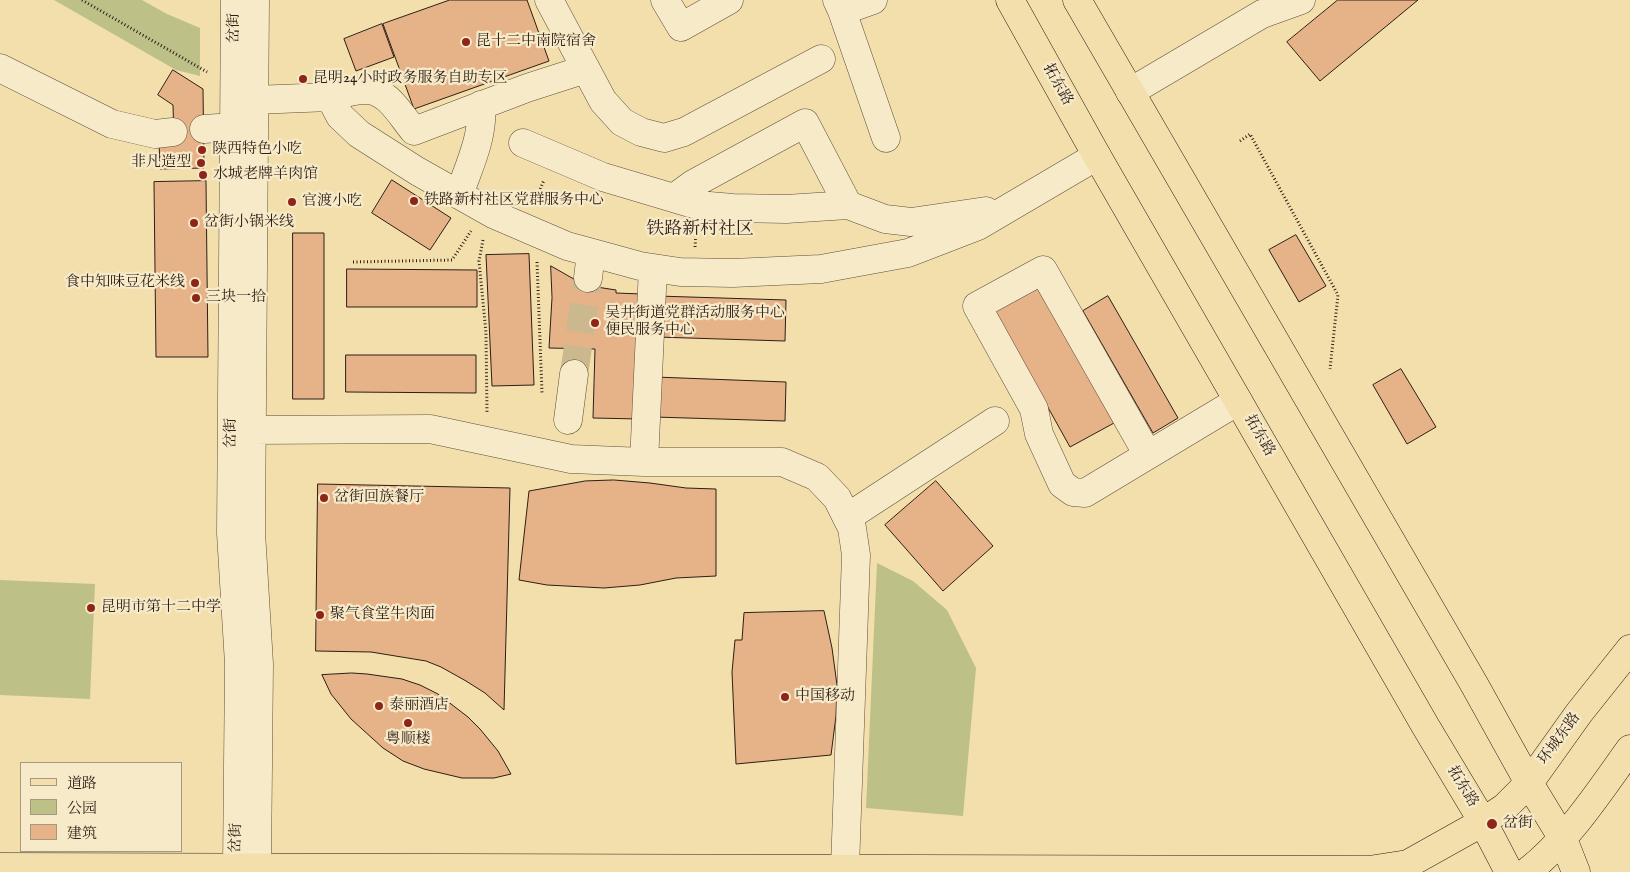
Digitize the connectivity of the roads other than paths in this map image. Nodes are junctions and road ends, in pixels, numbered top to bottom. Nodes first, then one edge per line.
1 (235, 0) edge
2 (255, 0) edge
3 (549, 0) edge
4 (665, 0) edge
5 (729, 0) edge
6 (873, 0) edge
7 (1010, 0) edge
8 (1077, 0) edge
9 (1301, 0) edge
10 (839, 6) edge
11 (821, 59) dead end
12 (0, 68) edge
13 (586, 69) junction
14 (1130, 92) junction
15 (244, 94) junction
16 (330, 97) junction
17 (481, 105) junction
18 (234, 127) junction
19 (204, 129) dead end
20 (173, 132) dead end
21 (886, 138) dead end
22 (523, 143) dead end
23 (1097, 156) junction
24 (459, 195) junction
25 (674, 198) junction
26 (848, 205) junction
27 (1008, 208) junction
28 (653, 268) junction
29 (574, 374) tunnel mouth
30 (1238, 402) junction
31 (568, 420) dead end
32 (995, 421) dead end
33 (252, 430) junction
34 (1148, 455) junction
35 (644, 462) junction
36 (848, 517) junction
37 (1630, 649) edge
38 (1630, 749) edge
39 (1529, 783) junction
40 (1483, 822) junction
41 (1562, 839) junction
42 (0, 867) edge
43 (846, 868) junction
44 (247, 869) edge
45 (1509, 872) edge
46 (1527, 872) edge
47 (1576, 872) edge

1 - 15 street, 岔街
2 - 15 street, 岔街
3 - 13 street
4 - 5 street
6 - 10 street
7 - 23 main road, 拓东路
8 - 14 main road
9 - 14 street
10 - 21 street
11 - 13 street
12 - 20 street
13 - 17 street
14 - 39 main road
15 - 16 street
15 - 18 street, 岔街
15 - 33 street, 岔街
16 - 17 street
16 - 24 street
17 - 24 street
18 - 19 street
18 - 44 street, 岔街
22 - 25 street
23 - 27 street
23 - 30 main road, 拓东路
24 - 28 street
25 - 26 street
25 - 26 street
26 - 27 street
27 - 28 street
28 - 35 street
29 - 31 street
30 - 34 street
30 - 40 main road, 拓东路
32 - 36 street
33 - 35 street
33 - 44 street, 岔街
34 - 34 street
35 - 36 street
36 - 43 street
37 - 39 main road, 环城东路
38 - 41 main road
39 - 40 main road, 环城东路
39 - 41 main road
40 - 43 main road, 环城东路
40 - 45 main road, 拓东路
41 - 46 main road
41 - 47 main road
42 - 44 main road, 环城东路
43 - 44 main road, 环城东路

